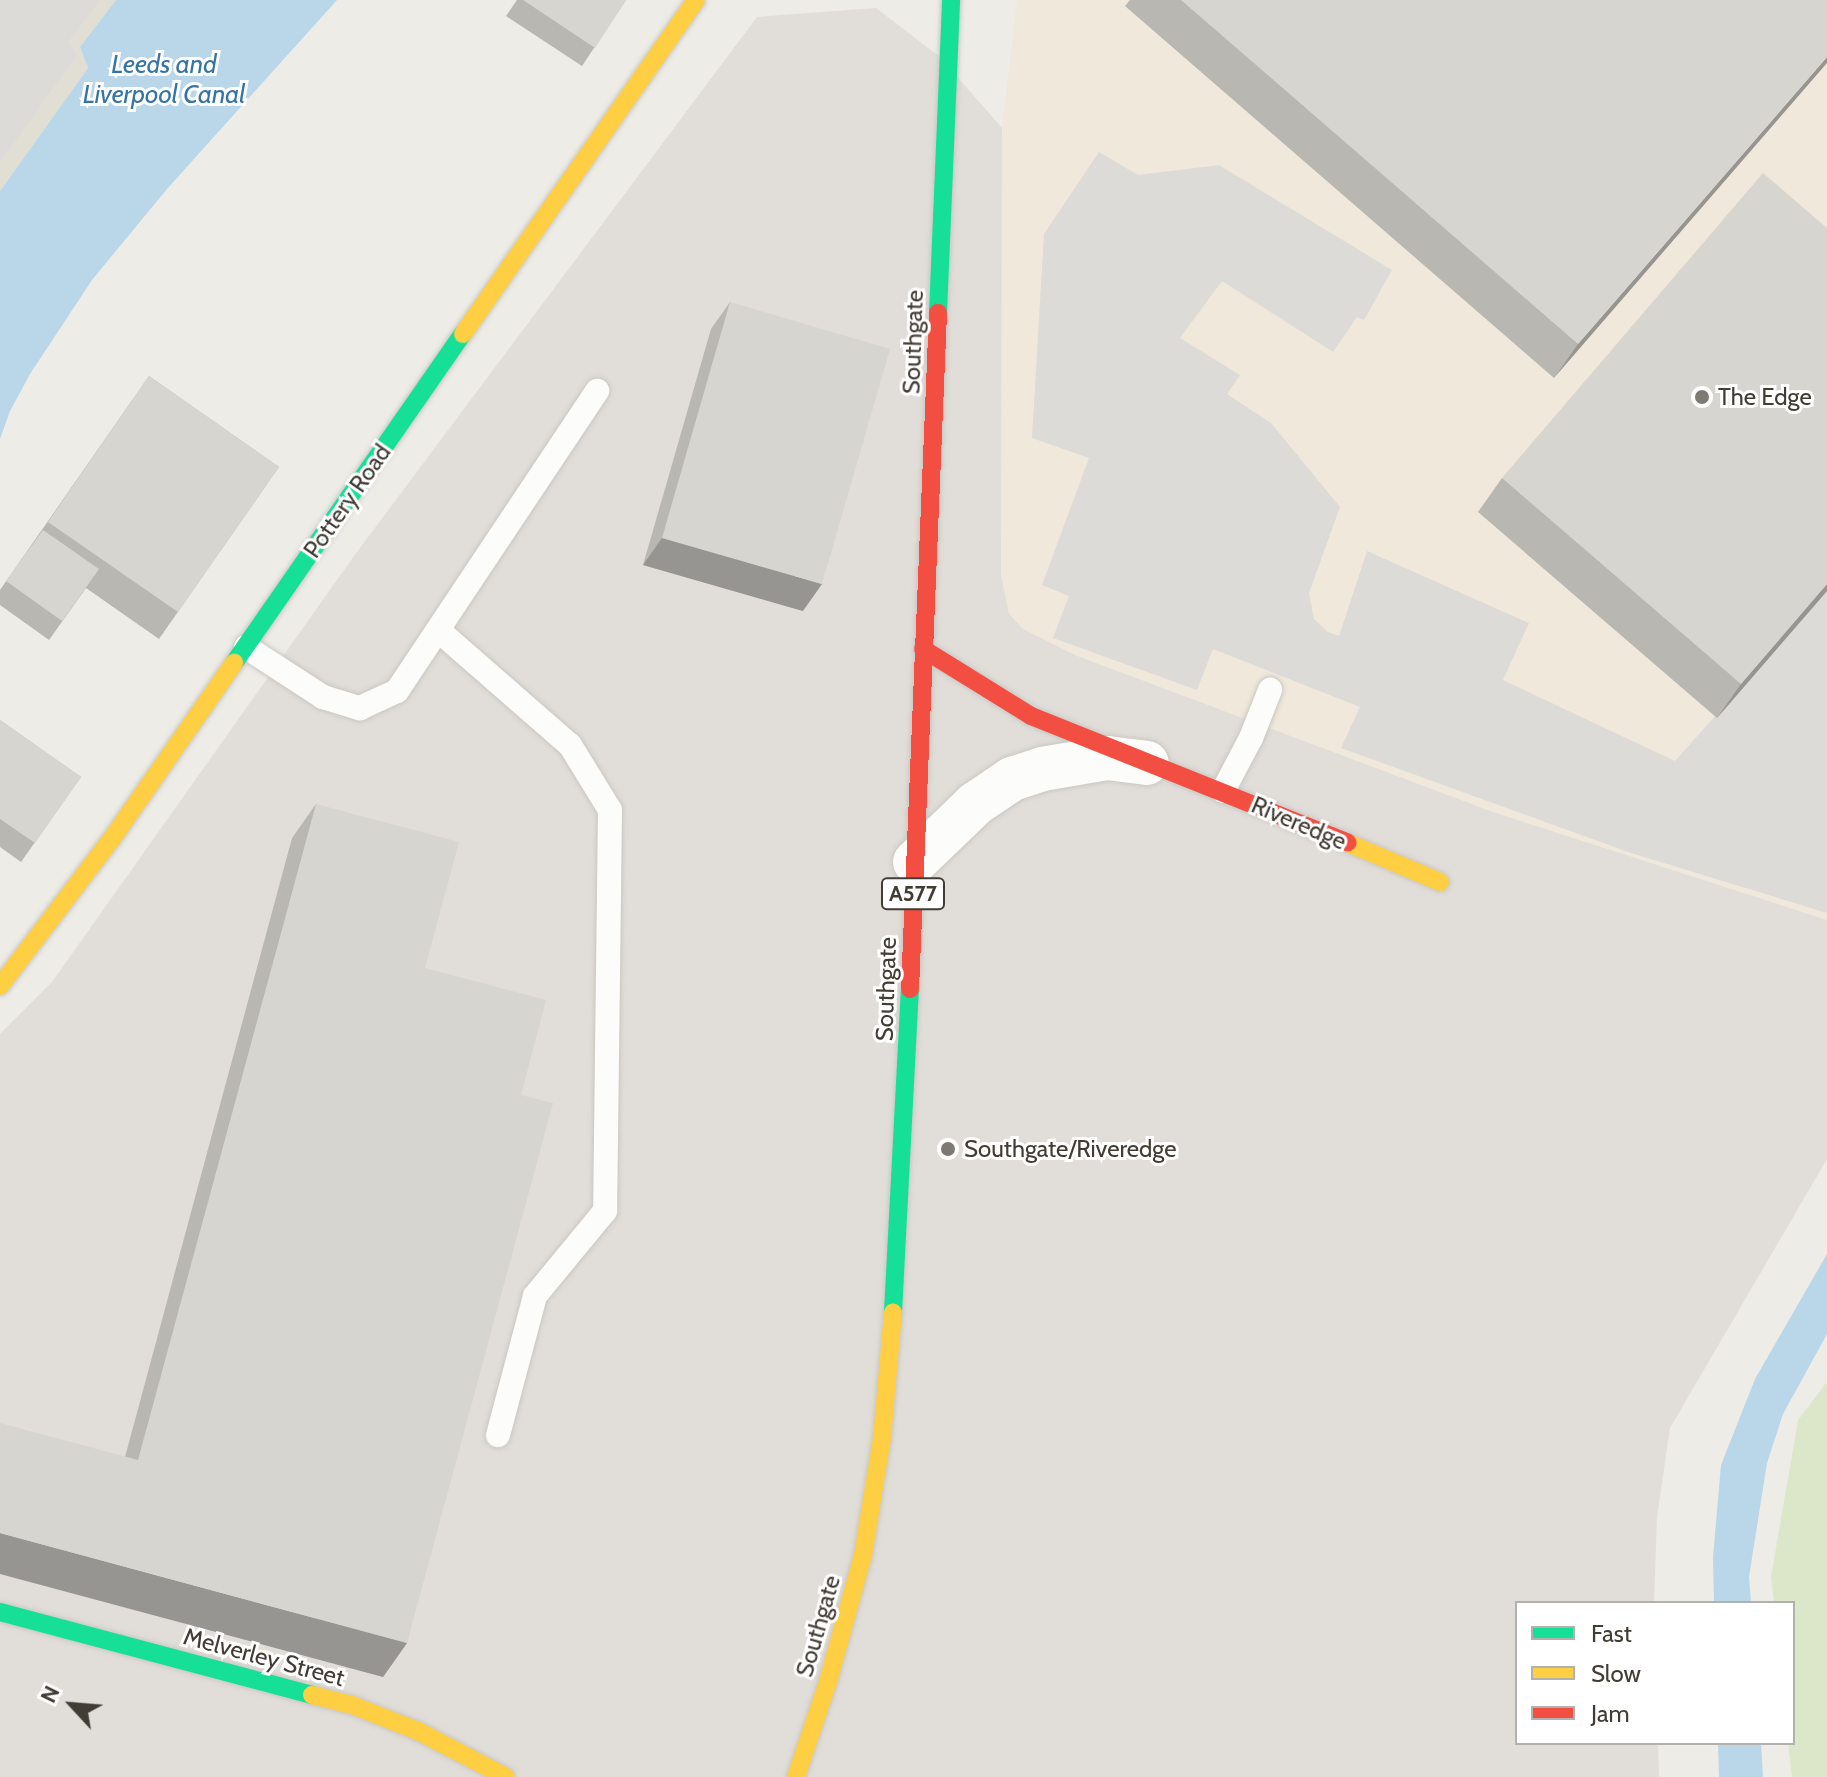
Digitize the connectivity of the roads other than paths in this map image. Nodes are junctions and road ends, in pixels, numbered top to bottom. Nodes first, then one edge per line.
1 (951, 0) edge
2 (699, 4) edge
3 (597, 391) dead end
4 (438, 630) junction
5 (246, 647) junction
6 (923, 649) junction
7 (1270, 690) dead end
8 (1157, 765) junction
9 (1223, 791) junction
10 (915, 862) junction
11 (1440, 882) dead end
12 (0, 986) edge
13 (498, 1435) dead end
14 (0, 1612) edge
15 (506, 1777) edge
16 (796, 1777) edge

1 - 6 main road, Southgate / A577
2 - 5 main road, Pottery Road
3 - 4 lane
4 - 5 lane
4 - 13 lane
5 - 12 main road, Pottery Road
6 - 8 main road, Riveredge
6 - 10 main road, Southgate / A577
7 - 9 lane
8 - 9 main road, Riveredge
8 - 10 street, Riveredge
9 - 11 main road, Riveredge
10 - 16 main road, Southgate / A577
14 - 15 main road, Melverley Street

